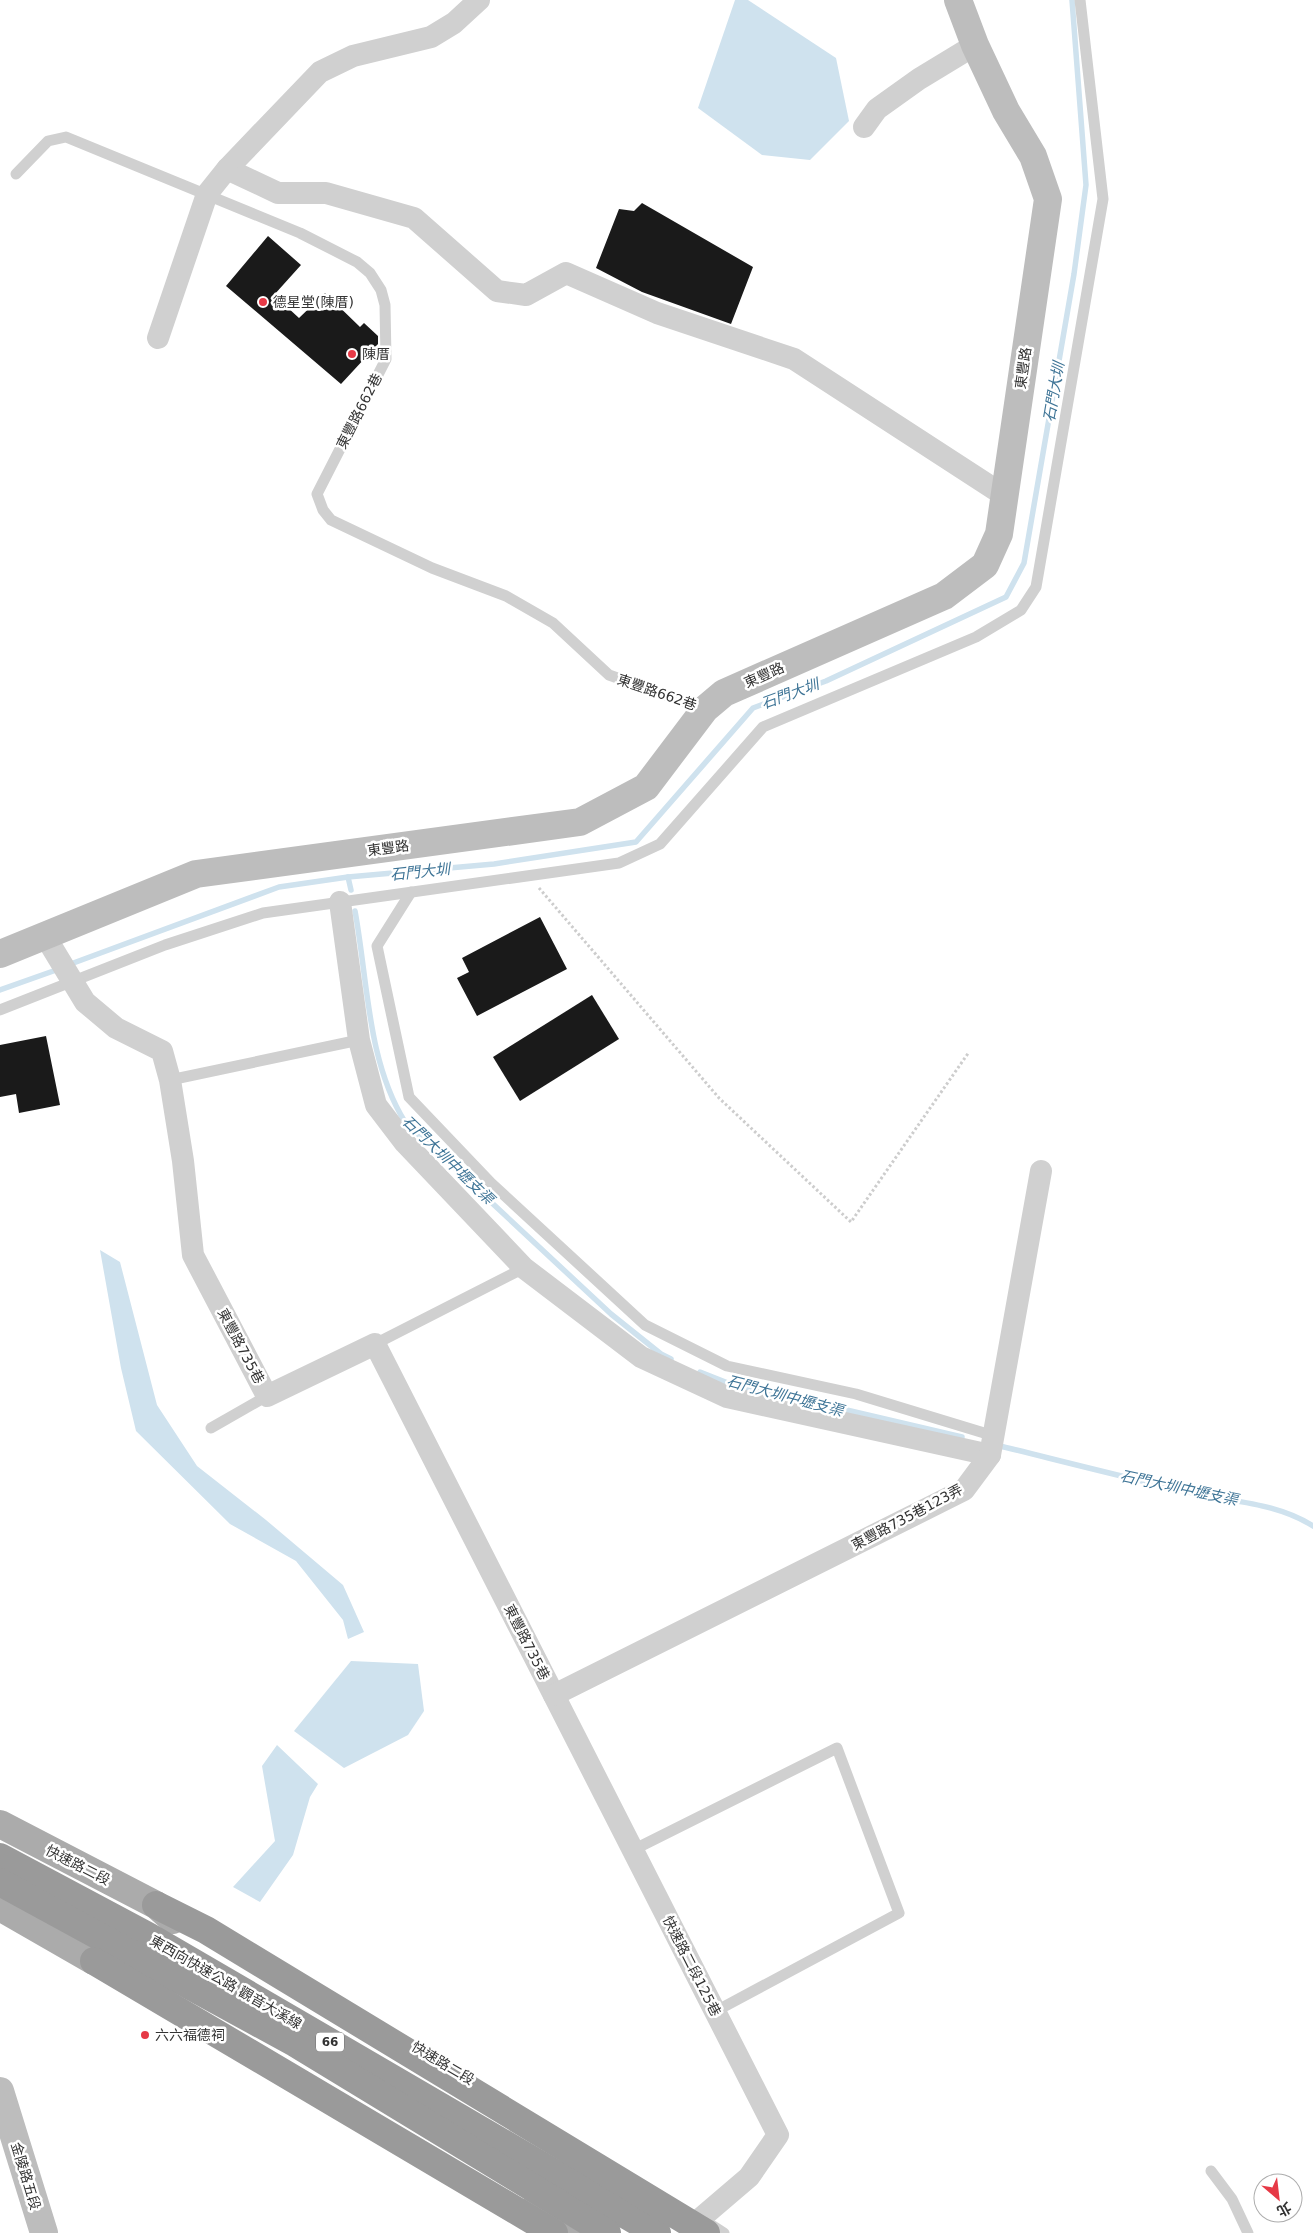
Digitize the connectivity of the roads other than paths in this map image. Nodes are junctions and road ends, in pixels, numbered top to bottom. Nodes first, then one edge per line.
1 (479, 0) edge
2 (958, 0) edge
3 (1080, 0) edge
4 (975, 45) junction
5 (864, 127) dead end
6 (227, 169) junction
7 (16, 174) dead end
8 (207, 194) junction
9 (158, 338) dead end
10 (1005, 496) junction
11 (705, 709) junction
12 (411, 892) junction
13 (340, 902) junction
14 (0, 954) edge
15 (61, 962) junction
16 (0, 1010) edge
17 (359, 1040) junction
18 (170, 1080) junction
19 (1041, 1172) dead end
20 (524, 1268) junction
21 (375, 1344) junction
22 (267, 1396) junction
23 (211, 1428) dead end
24 (992, 1445) junction
25 (554, 1695) junction
26 (0, 1824) edge
27 (633, 1850) junction
28 (0, 1857) edge
29 (0, 1882) edge
30 (156, 1905) junction
31 (0, 1907) edge
32 (94, 1961) junction
33 (716, 2012) junction
34 (0, 2091) edge
35 (1211, 2171) dead end
36 (699, 2228) edge
37 (44, 2233) edge
38 (540, 2233) edge
39 (554, 2233) edge
40 (576, 2233) edge
41 (607, 2233) edge
42 (657, 2233) edge
43 (724, 2233) edge
44 (1248, 2233) edge

1 - 6 street
2 - 4 street, 東豐路
3 - 12 lane
4 - 5 street
4 - 10 street, 東豐路
6 - 8 street
6 - 10 street
7 - 8 lane, 東豐路662巷
8 - 9 street
8 - 11 lane, 東豐路662巷
10 - 11 street, 東豐路
11 - 15 street, 東豐路
12 - 13 lane
12 - 24 lane
13 - 15 lane
13 - 17 street
14 - 15 street, 東豐路
15 - 16 lane
15 - 18 street, 東豐路735巷
17 - 18 lane
17 - 20 street
18 - 22 street, 東豐路735巷
19 - 24 street, 東豐路735巷123弄
20 - 21 lane
20 - 24 street
21 - 22 street, 東豐路735巷
21 - 25 street, 東豐路735巷
22 - 23 lane
24 - 25 street, 東豐路735巷123弄
25 - 27 street, 快速路二段125巷
26 - 30 main road, 快速路二段 / 66
27 - 33 street, 快速路二段125巷
27 - 33 lane
28 - 42 highway, 東西向快速公路 觀音大溪線 / 66
29 - 41 highway, 東西向快速公路 觀音大溪線 / 66
30 - 36 highway
30 - 36 main road, 快速路二段 / 66
31 - 32 main road
32 - 38 lane
32 - 39 highway
32 - 40 main road
33 - 36 street, 快速路二段125巷
34 - 37 street, 金陵路五段
35 - 44 lane
36 - 43 lane, 快速路二段

